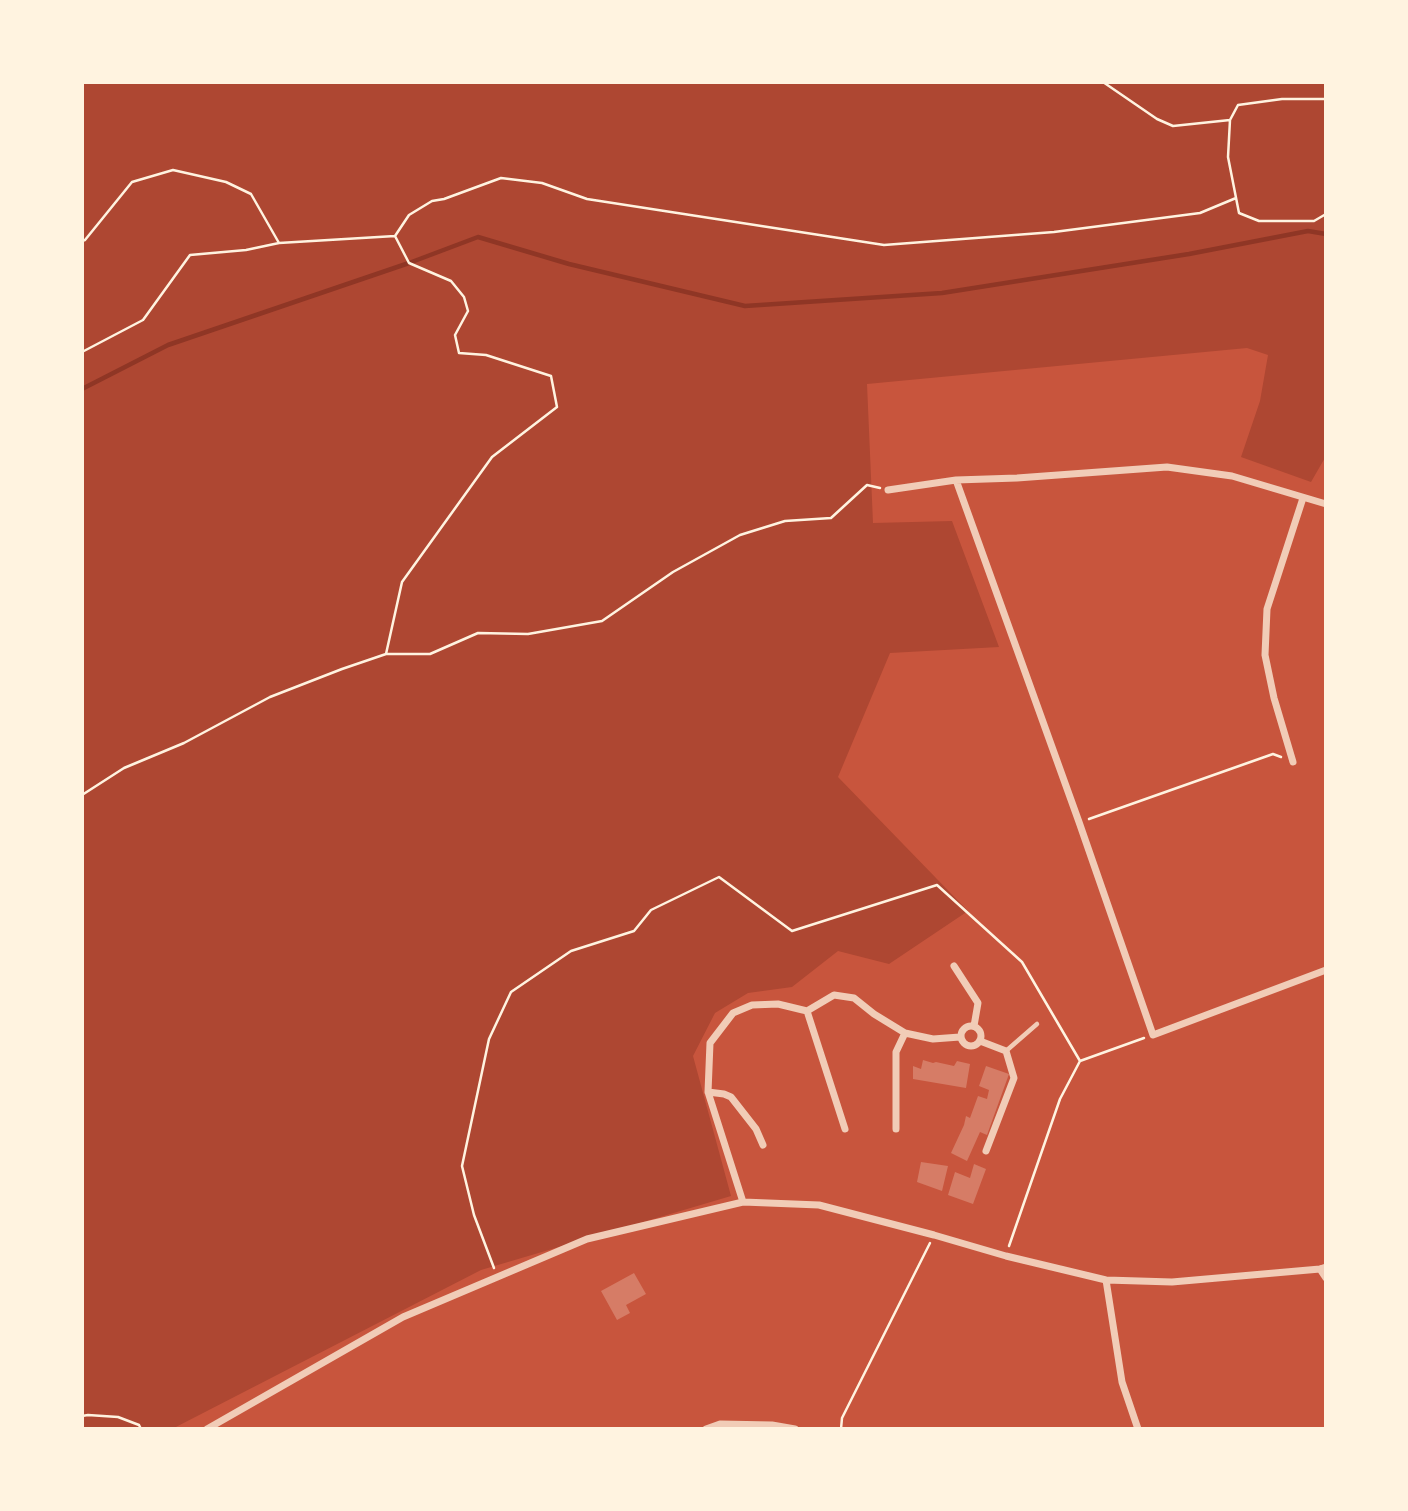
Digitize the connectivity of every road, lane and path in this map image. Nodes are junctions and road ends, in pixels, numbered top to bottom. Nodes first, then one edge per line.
1 (1103, 82) edge
2 (1326, 99) edge
3 (1230, 120) junction
4 (1236, 198) junction
5 (1326, 214) edge
6 (395, 236) junction
7 (82, 242) edge
8 (279, 243) junction
9 (82, 352) edge
10 (957, 480) junction
11 (888, 490) joint
12 (1303, 498) junction
13 (1326, 504) edge
14 (386, 654) junction
15 (1273, 754) dead end
16 (1293, 762) dead end
17 (82, 795) edge
18 (1079, 822) junction
19 (954, 966) dead end
20 (1326, 970) edge
21 (807, 1011) junction
22 (1037, 1024) dead end
23 (974, 1026) junction
24 (905, 1033) junction
25 (1153, 1035) junction
26 (960, 1037) junction
27 (980, 1041) junction
28 (1006, 1051) junction
29 (1080, 1060) junction
30 (708, 1092) junction
31 (845, 1129) dead end
32 (896, 1129) dead end
33 (763, 1145) dead end
34 (986, 1151) dead end
35 (743, 1202) junction
36 (934, 1235) junction
37 (1006, 1256) junction
38 (1323, 1268) edge
39 (497, 1277) junction
40 (1326, 1278) edge
41 (1106, 1280) junction
42 (82, 1416) edge
43 (210, 1428) edge
44 (141, 1429) edge
45 (706, 1429) edge
46 (794, 1429) edge
47 (841, 1429) edge
48 (1138, 1429) edge

1 - 3 path
2 - 3 path
3 - 4 path
4 - 5 path
4 - 6 path
6 - 8 path
6 - 14 path
7 - 8 path
8 - 9 path
10 - 11 street
10 - 12 street
10 - 18 street
11 - 14 path
12 - 13 street
12 - 16 street
14 - 17 path
15 - 18 path
18 - 25 street
19 - 23 street
20 - 25 street
21 - 24 street
21 - 30 street
21 - 31 street
22 - 28 lane
23 - 26 street
23 - 27 street
24 - 26 street
24 - 32 street
25 - 29 path
26 - 27 street
27 - 28 street
28 - 34 street
29 - 37 path
29 - 39 path
30 - 33 street
30 - 35 street
35 - 36 street
35 - 39 street
36 - 37 street
36 - 47 path
37 - 41 street
38 - 40 street
38 - 41 street
39 - 43 street
41 - 48 street
42 - 44 path
45 - 46 street

